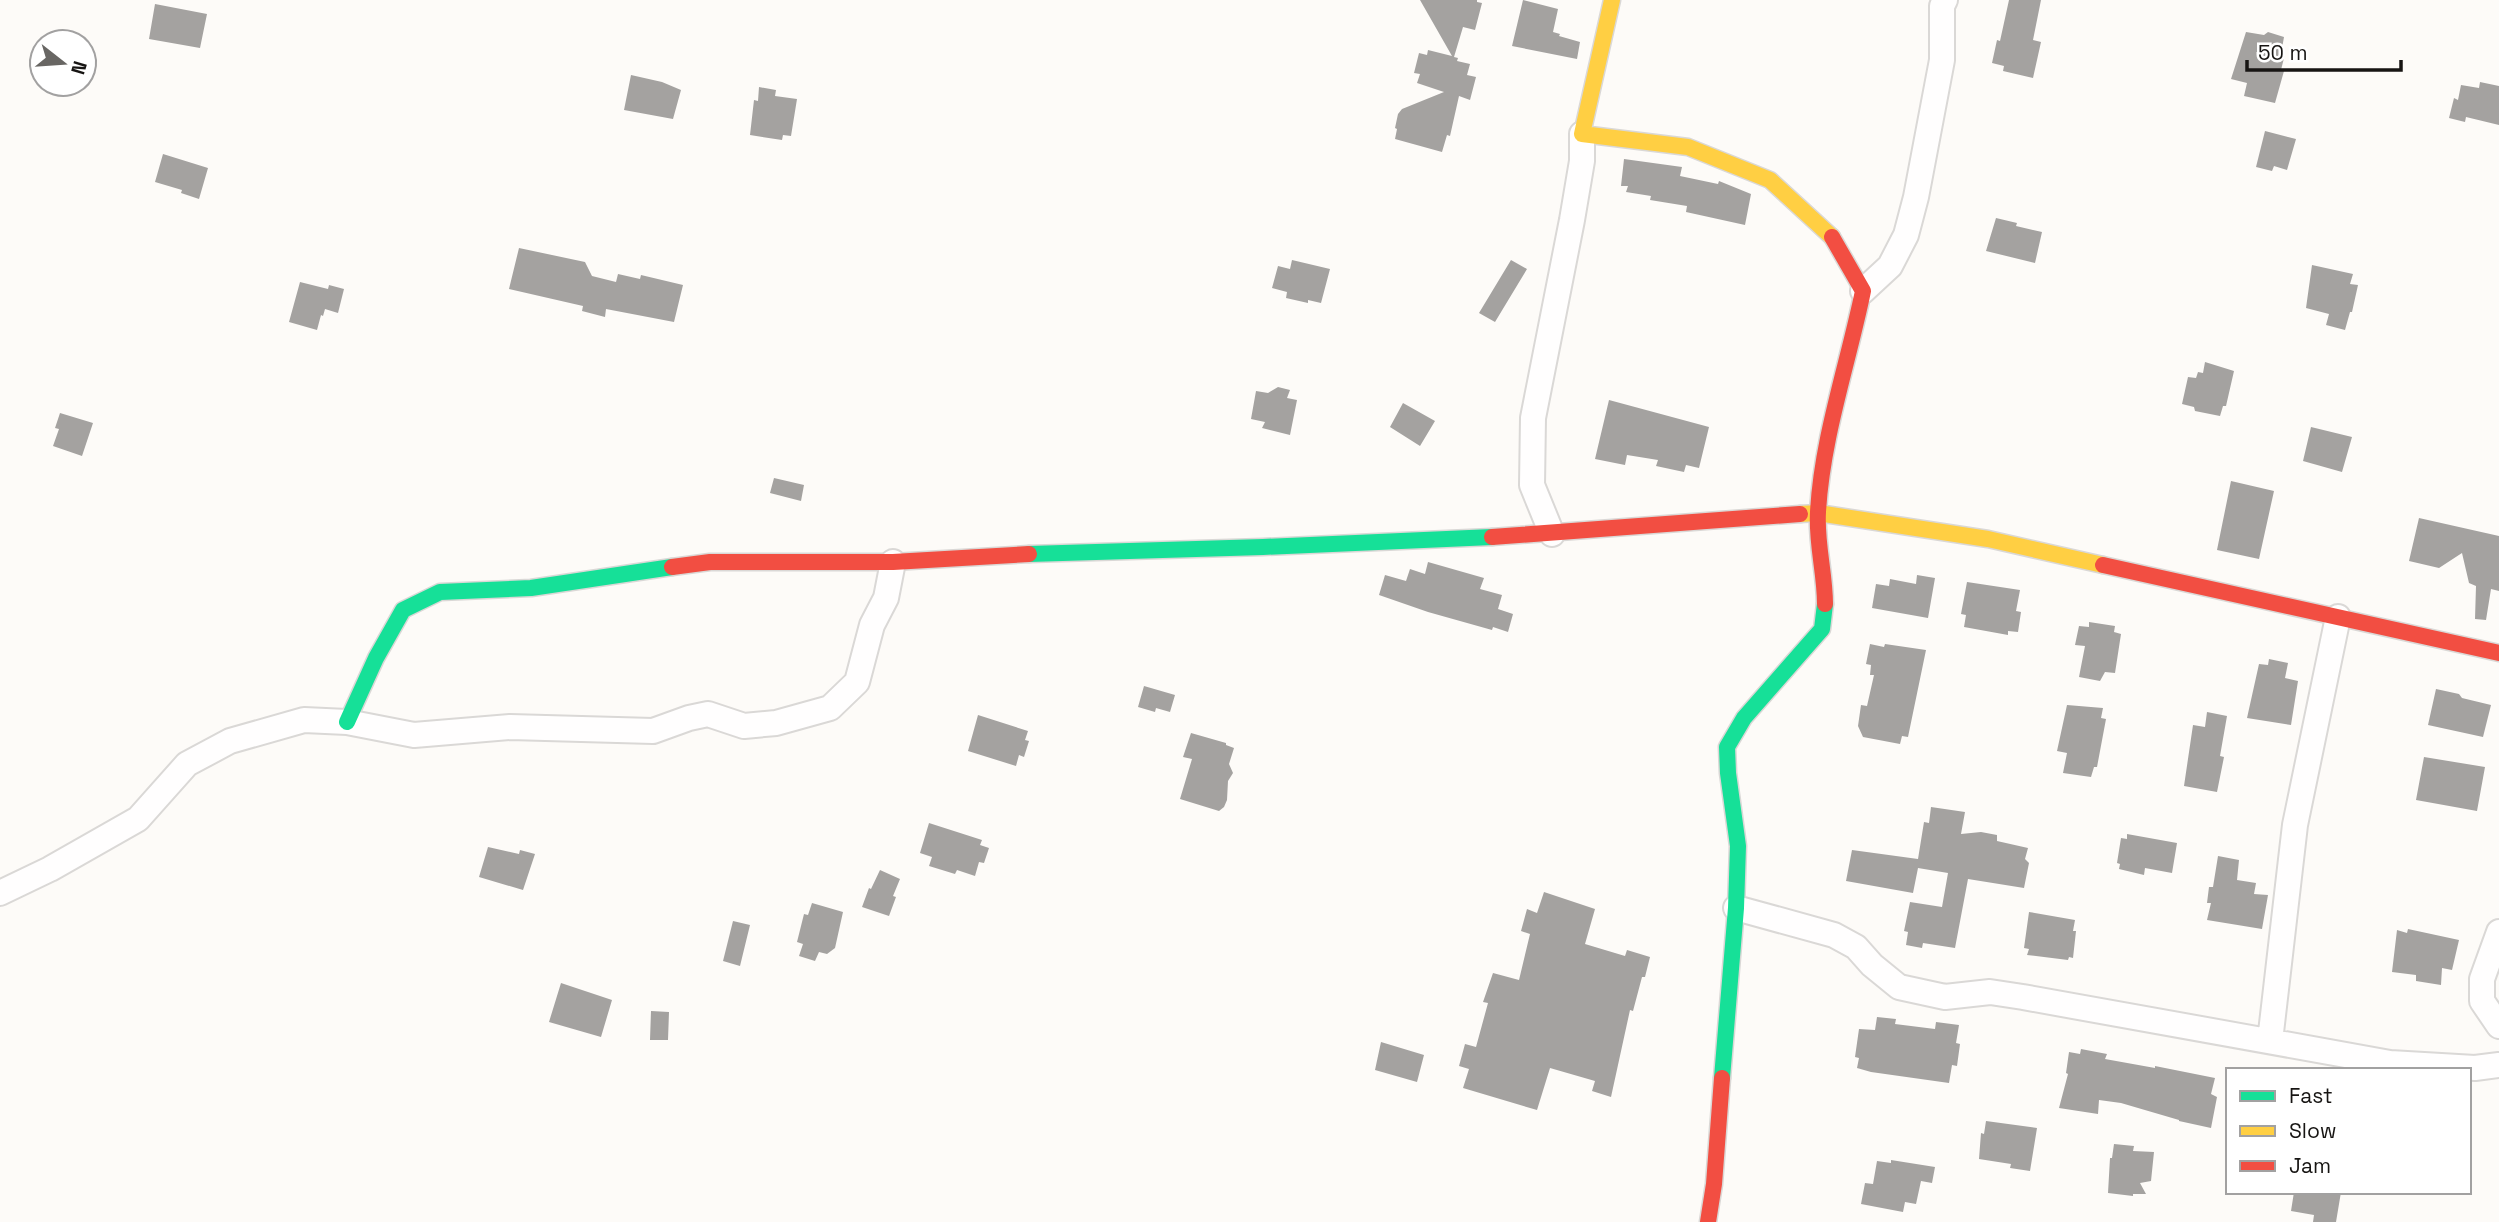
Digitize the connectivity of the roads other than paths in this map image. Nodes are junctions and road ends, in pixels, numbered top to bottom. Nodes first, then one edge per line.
1 (1612, 0) edge
2 (1945, 0) edge
3 (1582, 134) junction
4 (1863, 291) junction
5 (1818, 513) junction
6 (1552, 534) junction
7 (893, 562) junction
8 (2337, 617) junction
9 (2499, 653) edge
10 (347, 722) junction
11 (0, 893) edge
12 (1736, 908) junction
13 (2499, 932) edge
14 (2499, 1026) edge
15 (2270, 1041) junction
16 (2499, 1065) edge
17 (1708, 1222) edge

1 - 3 street
2 - 4 street
3 - 4 street
3 - 6 street
4 - 5 street
5 - 6 street
5 - 8 street
5 - 12 street
6 - 7 street
7 - 10 street
7 - 10 street
8 - 9 street
8 - 15 street
10 - 11 street
12 - 15 street
12 - 17 street
13 - 14 street
15 - 16 street

